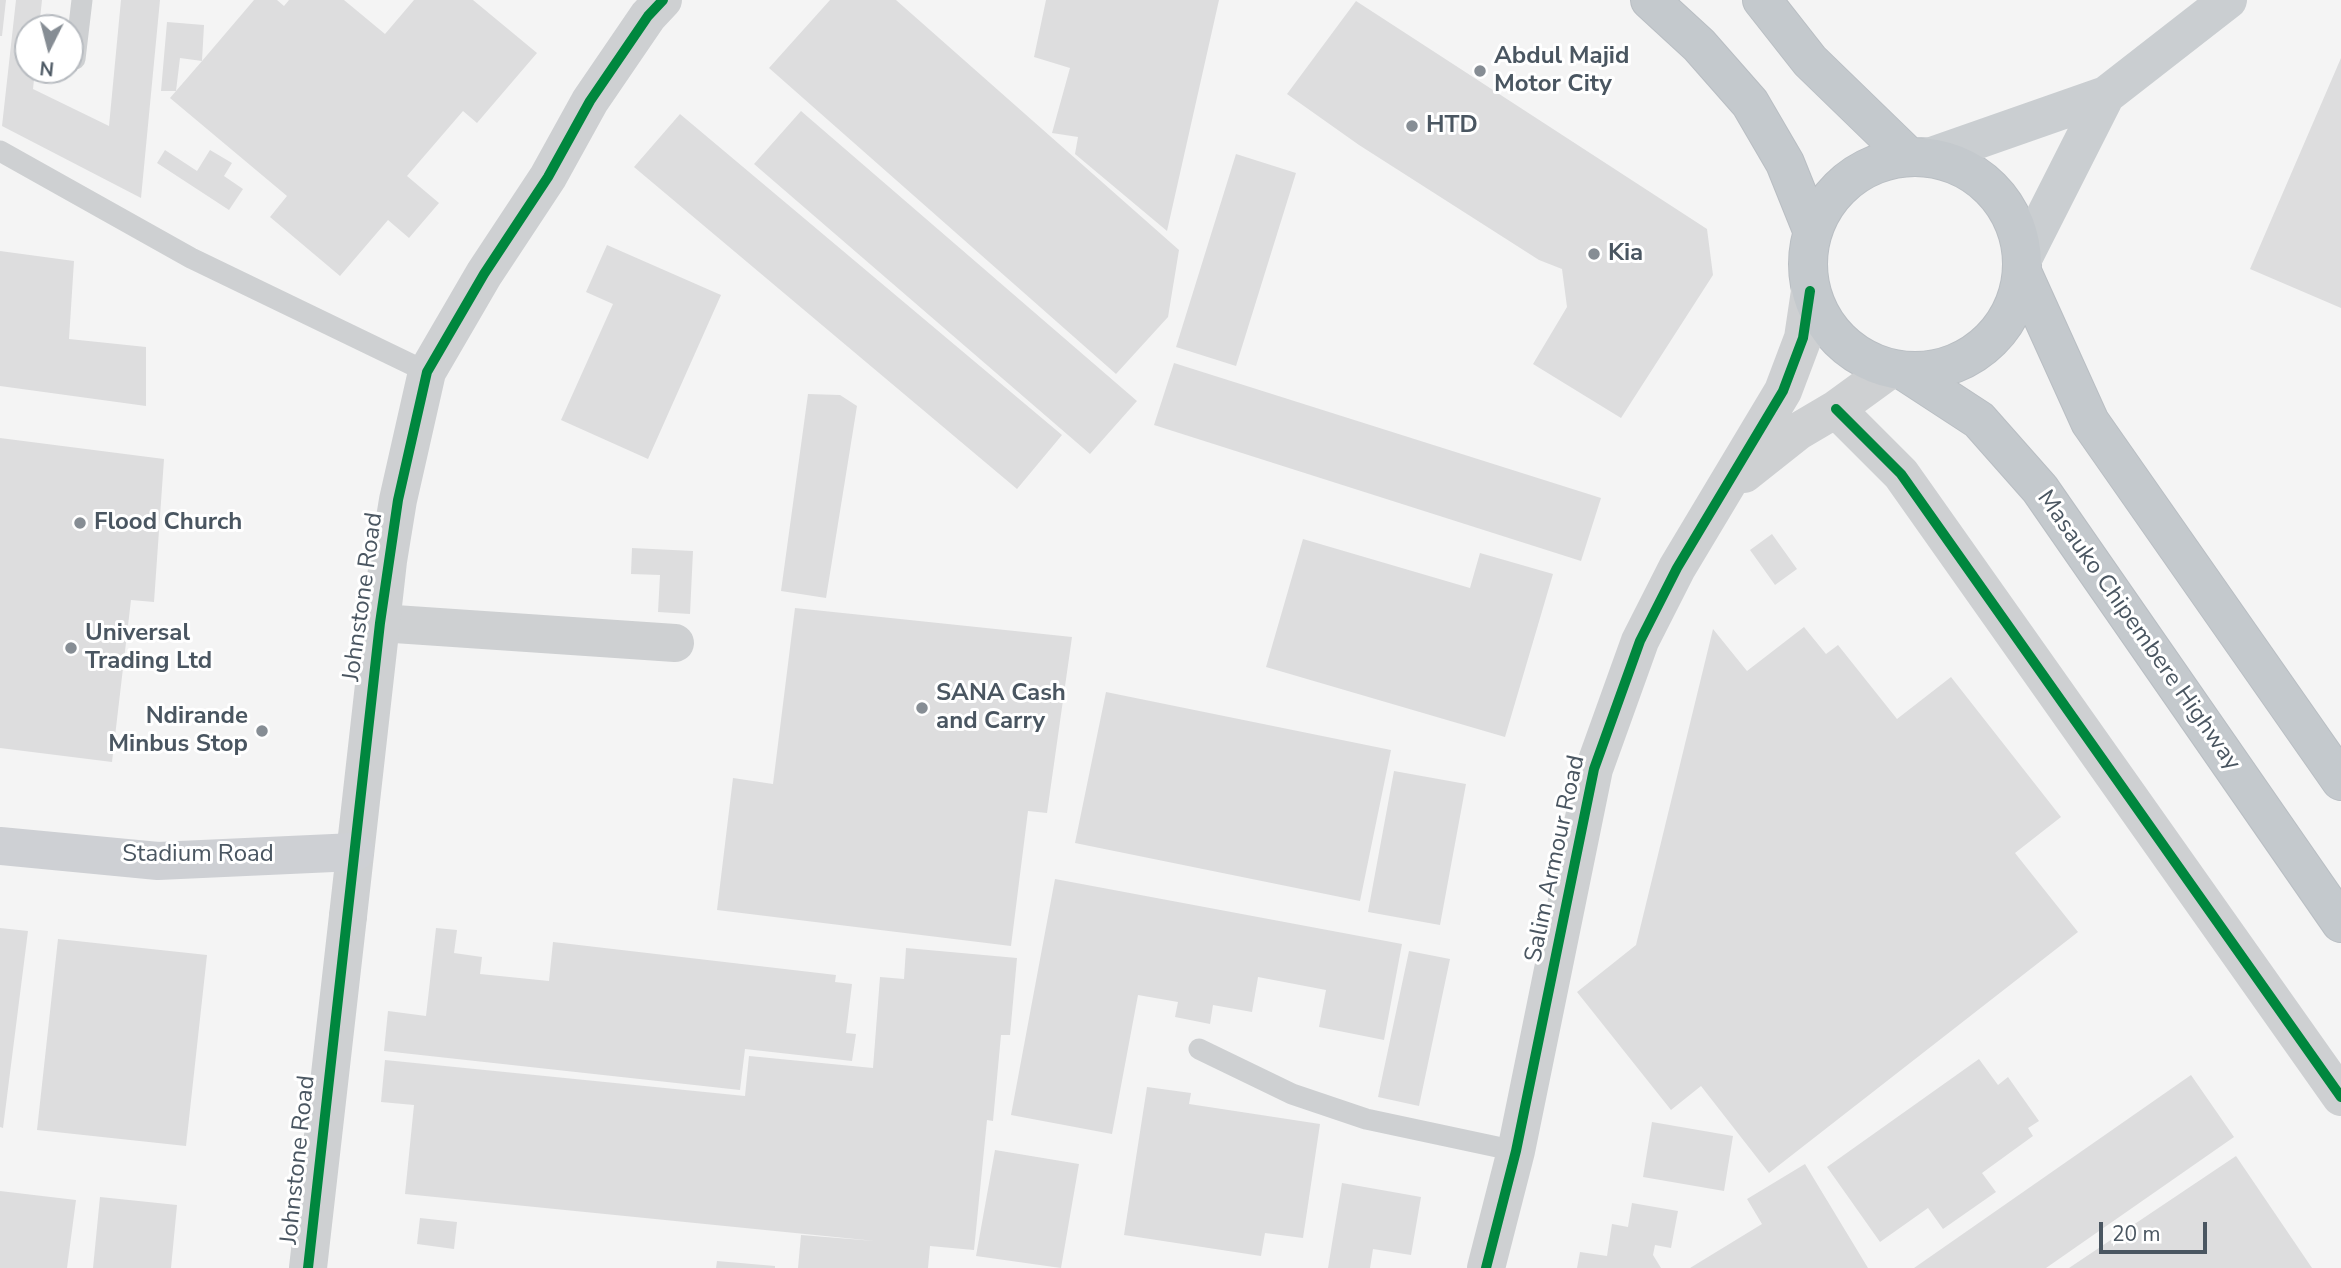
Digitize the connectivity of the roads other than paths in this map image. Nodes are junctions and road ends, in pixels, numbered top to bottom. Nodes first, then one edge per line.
1 (663, 0) edge
2 (1650, 0) edge
3 (1762, 0) edge
4 (2228, 0) edge
5 (2106, 95) junction
6 (0, 152) edge
7 (1919, 157) junction
8 (1812, 230) junction
9 (2023, 266) junction
10 (1810, 291) junction
11 (1898, 370) junction
12 (426, 372) junction
13 (1836, 410) junction
14 (1729, 486) junction
15 (380, 623) junction
16 (675, 643) dead end
17 (2341, 782) edge
18 (0, 846) edge
19 (355, 852) junction
20 (2341, 923) edge
21 (1199, 1049) dead end
22 (2338, 1085) edge
23 (1517, 1152) junction
24 (308, 1268) edge
25 (1486, 1268) edge

1 - 12 street, Johnstone Road
2 - 8 highway
3 - 7 highway
4 - 5 main road
5 - 7 main road
5 - 9 main road
6 - 12 lane
7 - 8 highway
7 - 9 highway
8 - 10 highway
9 - 11 highway
9 - 17 highway
10 - 11 highway
10 - 14 street, Salim Armour Road
11 - 13 street, Salim Armour Road
11 - 20 highway, Masauko Chipembere Highway
12 - 15 street, Johnstone Road
13 - 14 street, Salim Armour Road
13 - 22 street
14 - 23 street, Salim Armour Road
15 - 16 street
15 - 19 street, Johnstone Road
18 - 19 main road, Stadium Road
19 - 24 street, Johnstone Road
21 - 23 lane
23 - 25 street, Salim Armour Road

